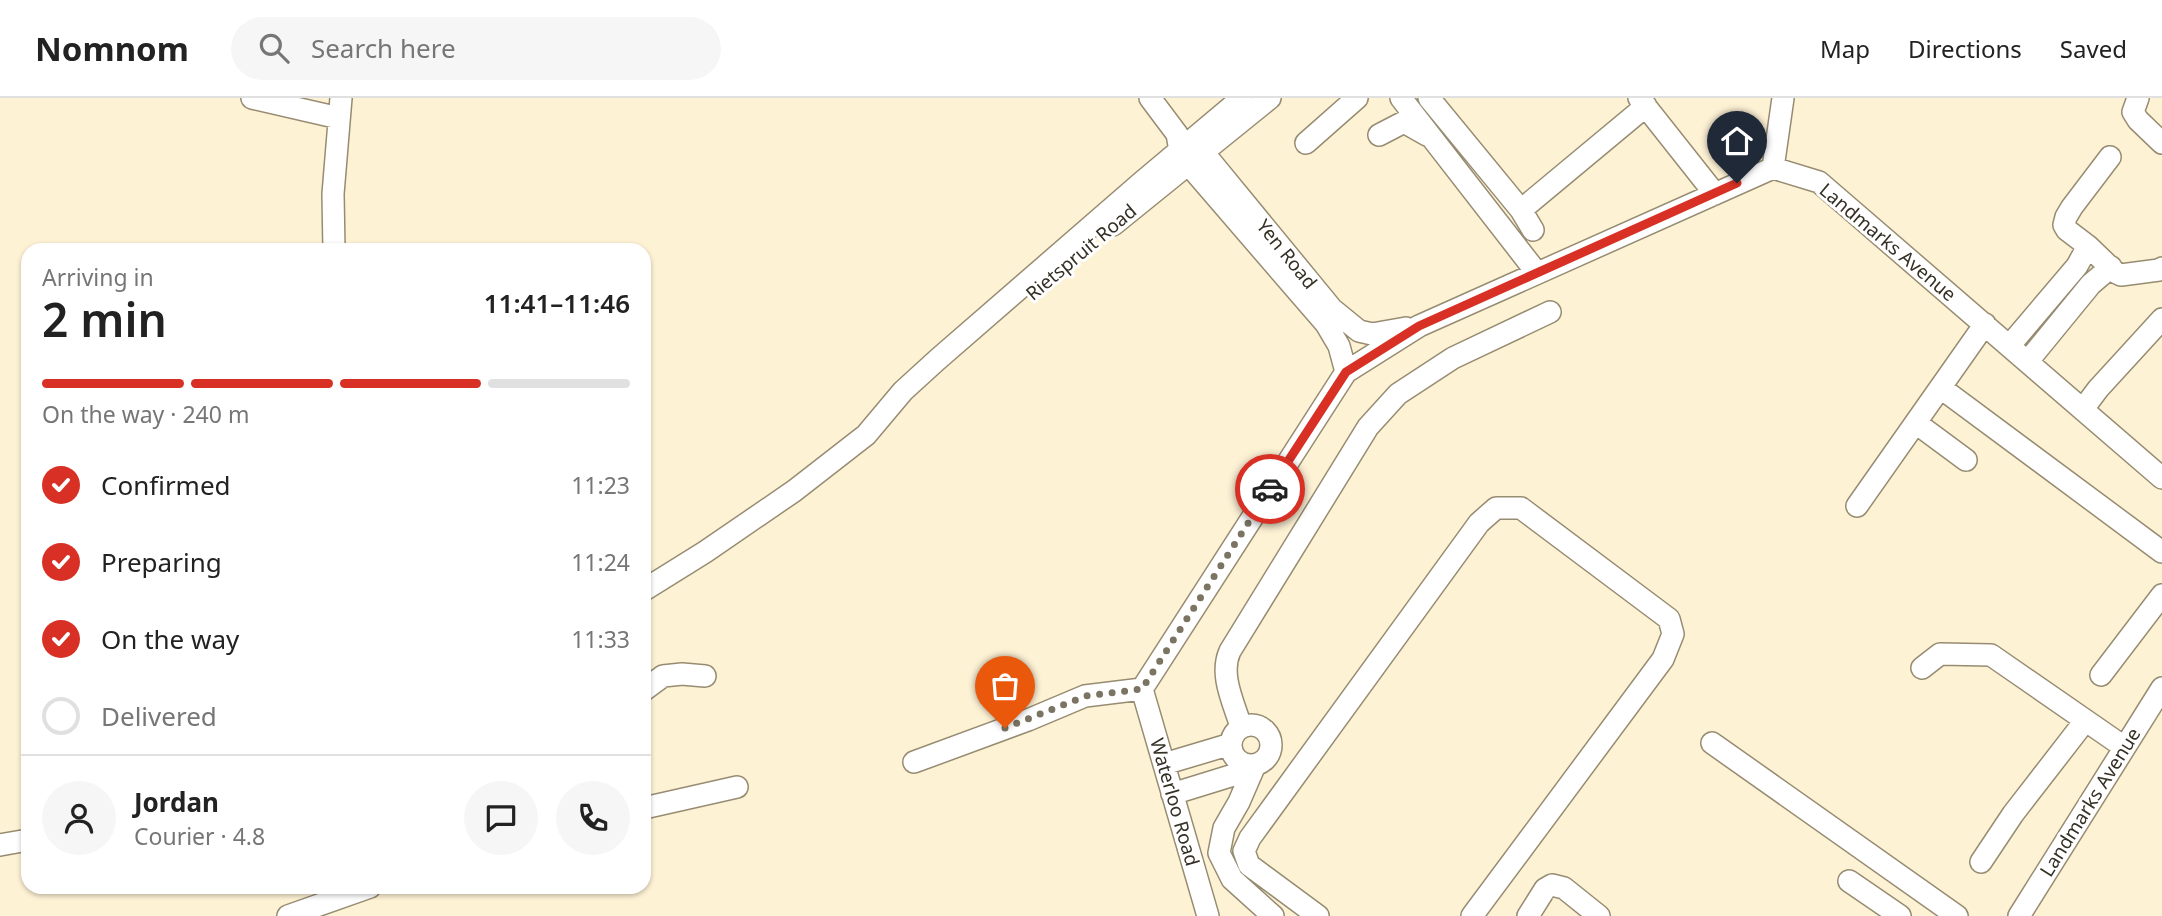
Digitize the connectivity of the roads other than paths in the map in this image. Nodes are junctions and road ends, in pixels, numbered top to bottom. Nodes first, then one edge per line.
1 (252, 98) edge
2 (1150, 98) edge
3 (1242, 98) edge
4 (1270, 98) edge
5 (1357, 98) edge
6 (1401, 98) edge
7 (1429, 98) edge
8 (1783, 98) edge
9 (2138, 98) edge
10 (1643, 102) edge
11 (340, 108) edge
12 (1380, 135) dead end
13 (1432, 138) junction
14 (1306, 143) dead end
15 (2162, 143) edge
16 (1189, 148) junction
17 (2110, 157) dead end
18 (1773, 168) junction
19 (1715, 194) junction
20 (1521, 211) junction
21 (1533, 230) dead end
22 (334, 243) edge
23 (2088, 246) junction
24 (2111, 267) junction
25 (2162, 268) edge
26 (1537, 273) junction
27 (1550, 312) dead end
28 (2162, 319) edge
29 (1985, 324) junction
30 (1419, 326) junction
31 (2010, 345) junction
32 (2028, 361) junction
33 (1346, 372) junction
34 (1941, 388) junction
35 (2083, 409) junction
36 (1916, 423) junction
37 (1966, 460) dead end
38 (2162, 478) edge
39 (1857, 506) dead end
40 (2162, 552) edge
41 (651, 586) edge
42 (2162, 595) edge
43 (1922, 668) dead end
44 (2101, 675) dead end
45 (705, 676) dead end
46 (651, 685) edge
47 (2162, 688) edge
48 (1142, 689) junction
49 (2085, 721) junction
50 (1236, 736) junction
51 (1713, 743) dead end
52 (2124, 747) junction
53 (914, 762) dead end
54 (1164, 764) junction
55 (1252, 765) junction
56 (737, 787) dead end
57 (1172, 794) junction
58 (651, 806) edge
59 (21, 840) edge
60 (0, 845) edge
61 (1980, 862) dead end
62 (1849, 881) dead end
63 (350, 894) edge
64 (1313, 915) edge
65 (1596, 915) edge
66 (1953, 915) edge
67 (288, 916) edge
68 (1208, 916) edge
69 (1273, 916) edge
70 (1472, 916) edge
71 (1528, 916) edge
72 (1900, 916) edge
73 (2019, 916) edge

1 - 11 street
2 - 16 street, Yen Road
3 - 16 street, Rietspruit Road
4 - 16 street, Rietspruit Road
5 - 14 street
6 - 13 street
7 - 20 street
8 - 18 street
9 - 15 street
10 - 19 street
10 - 20 street
11 - 22 street
12 - 13 street
13 - 26 street
16 - 30 street, Yen Road
16 - 33 street, Yen Road
16 - 41 street, Rietspruit Road
17 - 23 street
18 - 19 street
18 - 29 street, Landmarks Avenue
19 - 26 street
20 - 21 street
23 - 24 street
23 - 31 street
24 - 25 street
24 - 32 street
26 - 30 street
27 - 50 street
28 - 35 street
29 - 31 street, Landmarks Avenue
29 - 34 street
30 - 33 street
31 - 32 street, Landmarks Avenue
32 - 35 street, Landmarks Avenue
33 - 48 street
34 - 36 street
34 - 40 street
35 - 38 street, Landmarks Avenue
36 - 37 street
36 - 39 street
42 - 44 street
43 - 49 street
45 - 46 street
47 - 52 street, Landmarks Avenue
48 - 53 street
48 - 54 street, Waterloo Road
49 - 52 street
49 - 61 street
50 - 54 street
50 - 55 street
50 - 55 street
51 - 66 street
52 - 73 street, Landmarks Avenue
54 - 57 street, Waterloo Road
55 - 57 street
55 - 69 street
56 - 58 street
57 - 68 street, Waterloo Road
59 - 60 street
62 - 72 street
63 - 67 street
64 - 70 street
65 - 71 street

